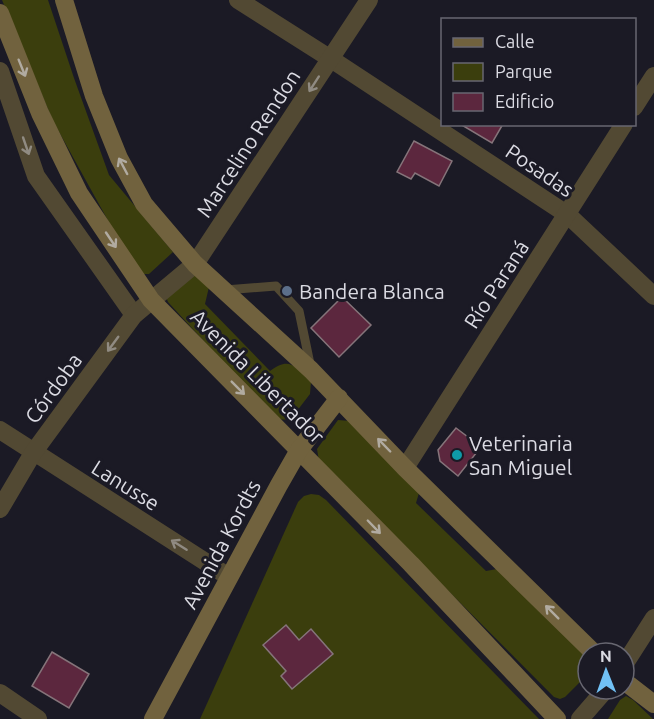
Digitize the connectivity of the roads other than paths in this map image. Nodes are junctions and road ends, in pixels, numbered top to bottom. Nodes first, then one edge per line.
1 (64, 0) edge
2 (238, 0) edge
3 (369, 0) edge
4 (0, 13) edge
5 (331, 59) junction
6 (0, 71) edge
7 (654, 76) edge
8 (636, 104) edge
9 (623, 126) edge
10 (568, 215) junction
11 (195, 264) junction
12 (223, 290) junction
13 (654, 296) edge
14 (151, 300) junction
15 (134, 315) junction
16 (311, 370) junction
17 (339, 398) junction
18 (0, 430) edge
19 (299, 450) junction
20 (33, 453) junction
21 (405, 468) junction
22 (0, 509) edge
23 (229, 577) junction
24 (654, 618) edge
25 (582, 641) edge
26 (636, 646) edge
27 (636, 690) edge
28 (0, 693) edge
29 (596, 701) edge
30 (654, 704) edge
31 (38, 719) edge
32 (153, 719) edge
33 (557, 719) edge
34 (580, 719) edge

11 -> 1 main road, Avenida Libertador
2 - 5 street, Posadas
3 - 5 street, Marcelino Rendon
4 -> 14 main road, Avenida Libertador
5 - 10 street, Posadas
5 -> 11 street, Marcelino Rendon
6 -> 15 street
7 - 8 street
9 - 10 street, Río Paraná
10 - 13 street, Posadas
10 - 21 street, Río Paraná
11 - 12 main road, Avenida Libertador
11 - 14 street, Marcelino Rendon
12 - 16 main road, Avenida Libertador
12 - 16 lane
14 - 15 street, Córdoba
14 -> 19 main road, Avenida Libertador
15 -> 20 street, Córdoba
16 - 17 main road, Avenida Libertador
17 - 19 main road, Avenida Kordts
21 -> 17 main road, Avenida Libertador
18 - 20 street, Lanusse
19 - 23 main road, Avenida Kordts
19 -> 33 main road, Avenida Libertador
20 - 22 street, Córdoba
23 -> 20 street, Lanusse
25 -> 21 main road, Avenida Libertador
23 - 32 main road, Avenida Kordts
24 - 26 street
27 - 30 main road
28 - 31 street
29 - 34 street

